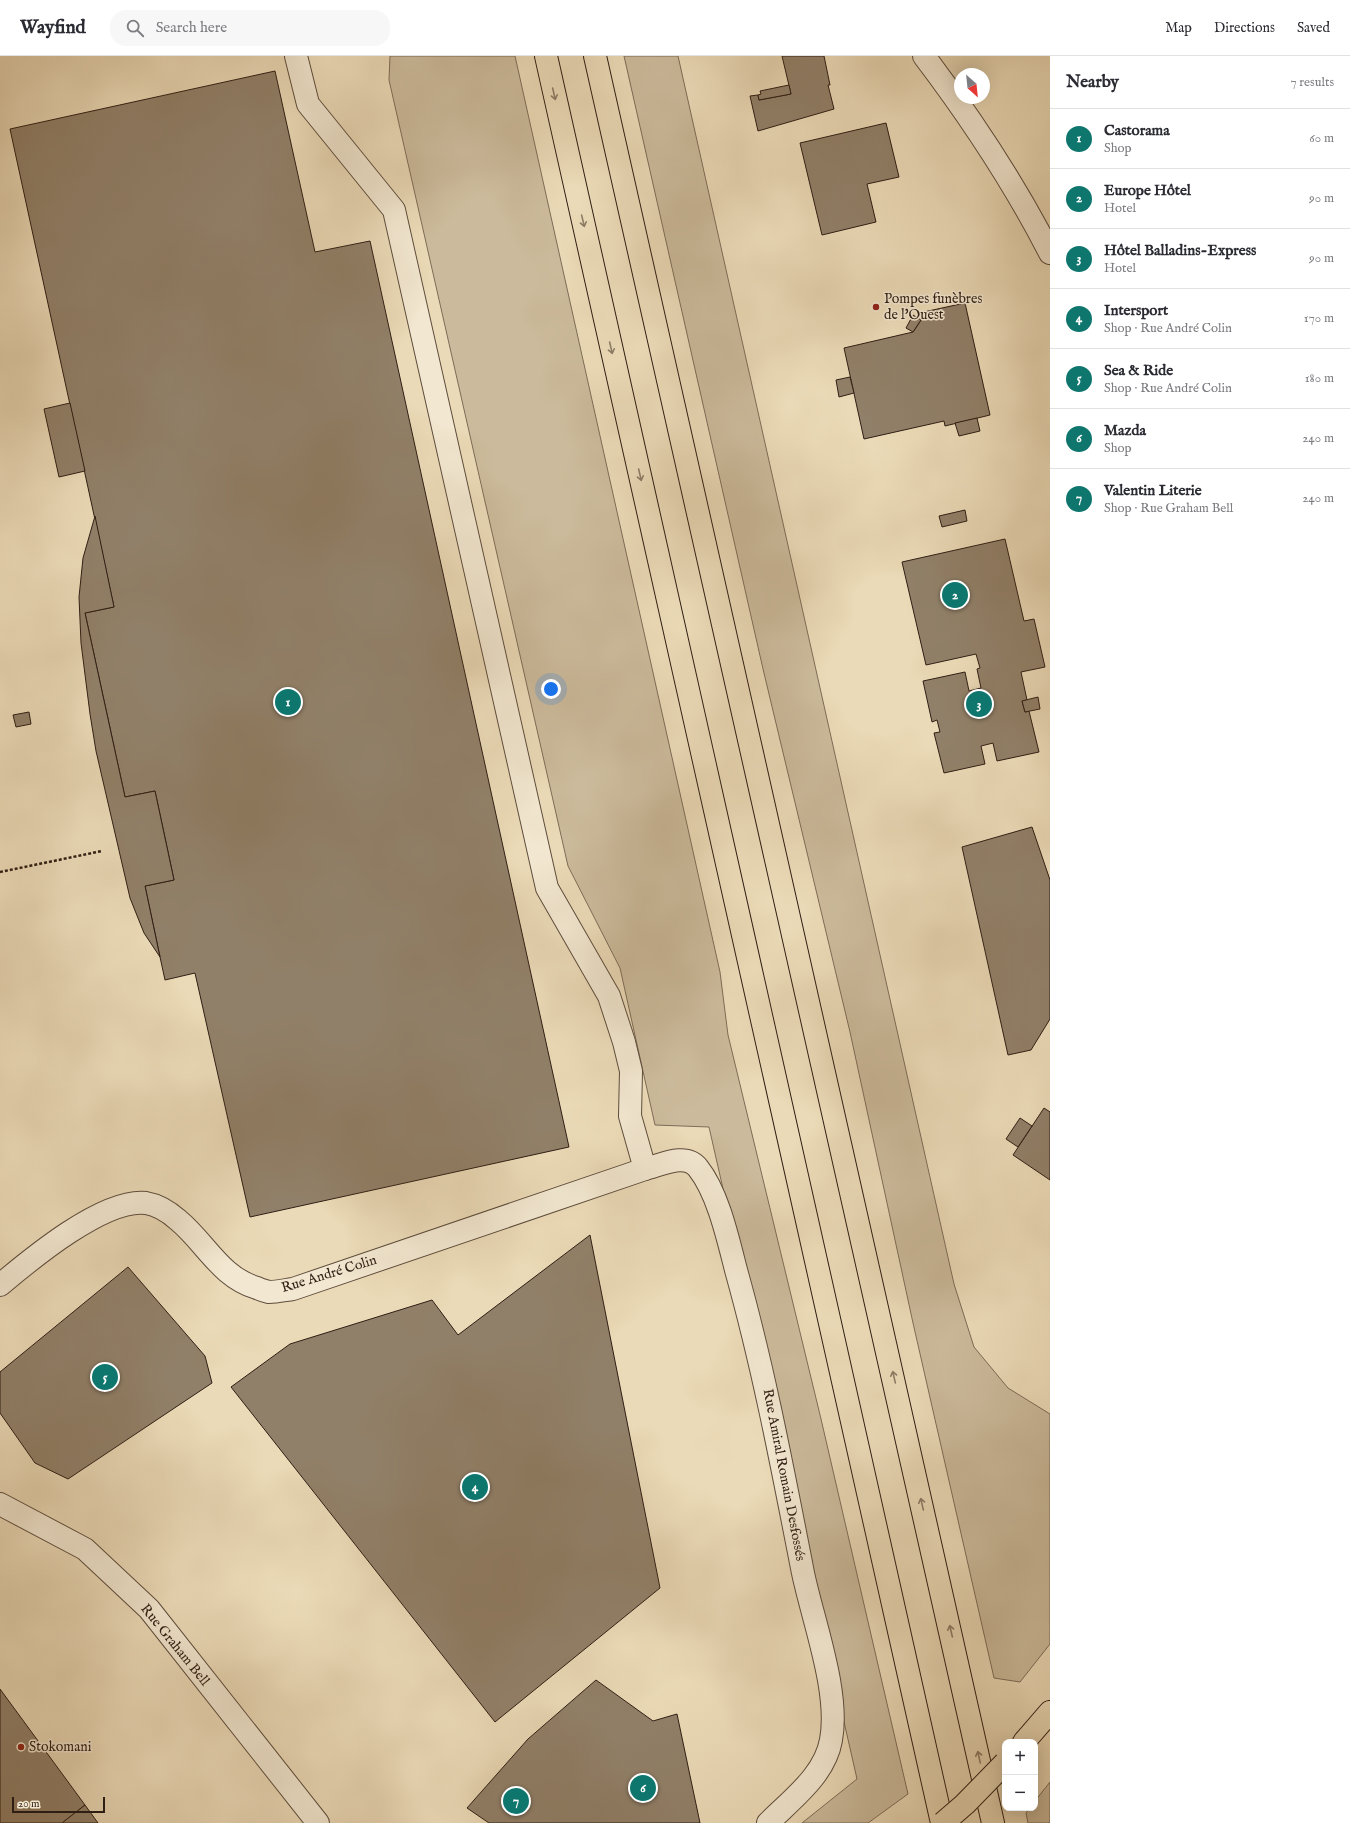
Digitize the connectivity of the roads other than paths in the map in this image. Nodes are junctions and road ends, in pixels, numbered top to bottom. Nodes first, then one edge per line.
1 (296, 56) edge
2 (546, 56) edge
3 (596, 56) edge
4 (924, 56) edge
5 (1050, 253) edge
6 (645, 1170) junction
7 (0, 1285) edge
8 (0, 1504) edge
9 (1050, 1712) edge
10 (1029, 1737) edge
11 (1002, 1766) edge
12 (318, 1823) edge
13 (768, 1823) edge
14 (943, 1823) edge
15 (993, 1823) edge

1 - 6 street
2 -> 14 main road
15 -> 3 main road
4 - 5 street
6 - 7 street, Rue André Colin
6 - 13 street, Rue Amiral Romain Desfossés
8 - 12 street, Rue Graham Bell
9 - 10 main road
11 - 14 main road, bridge

